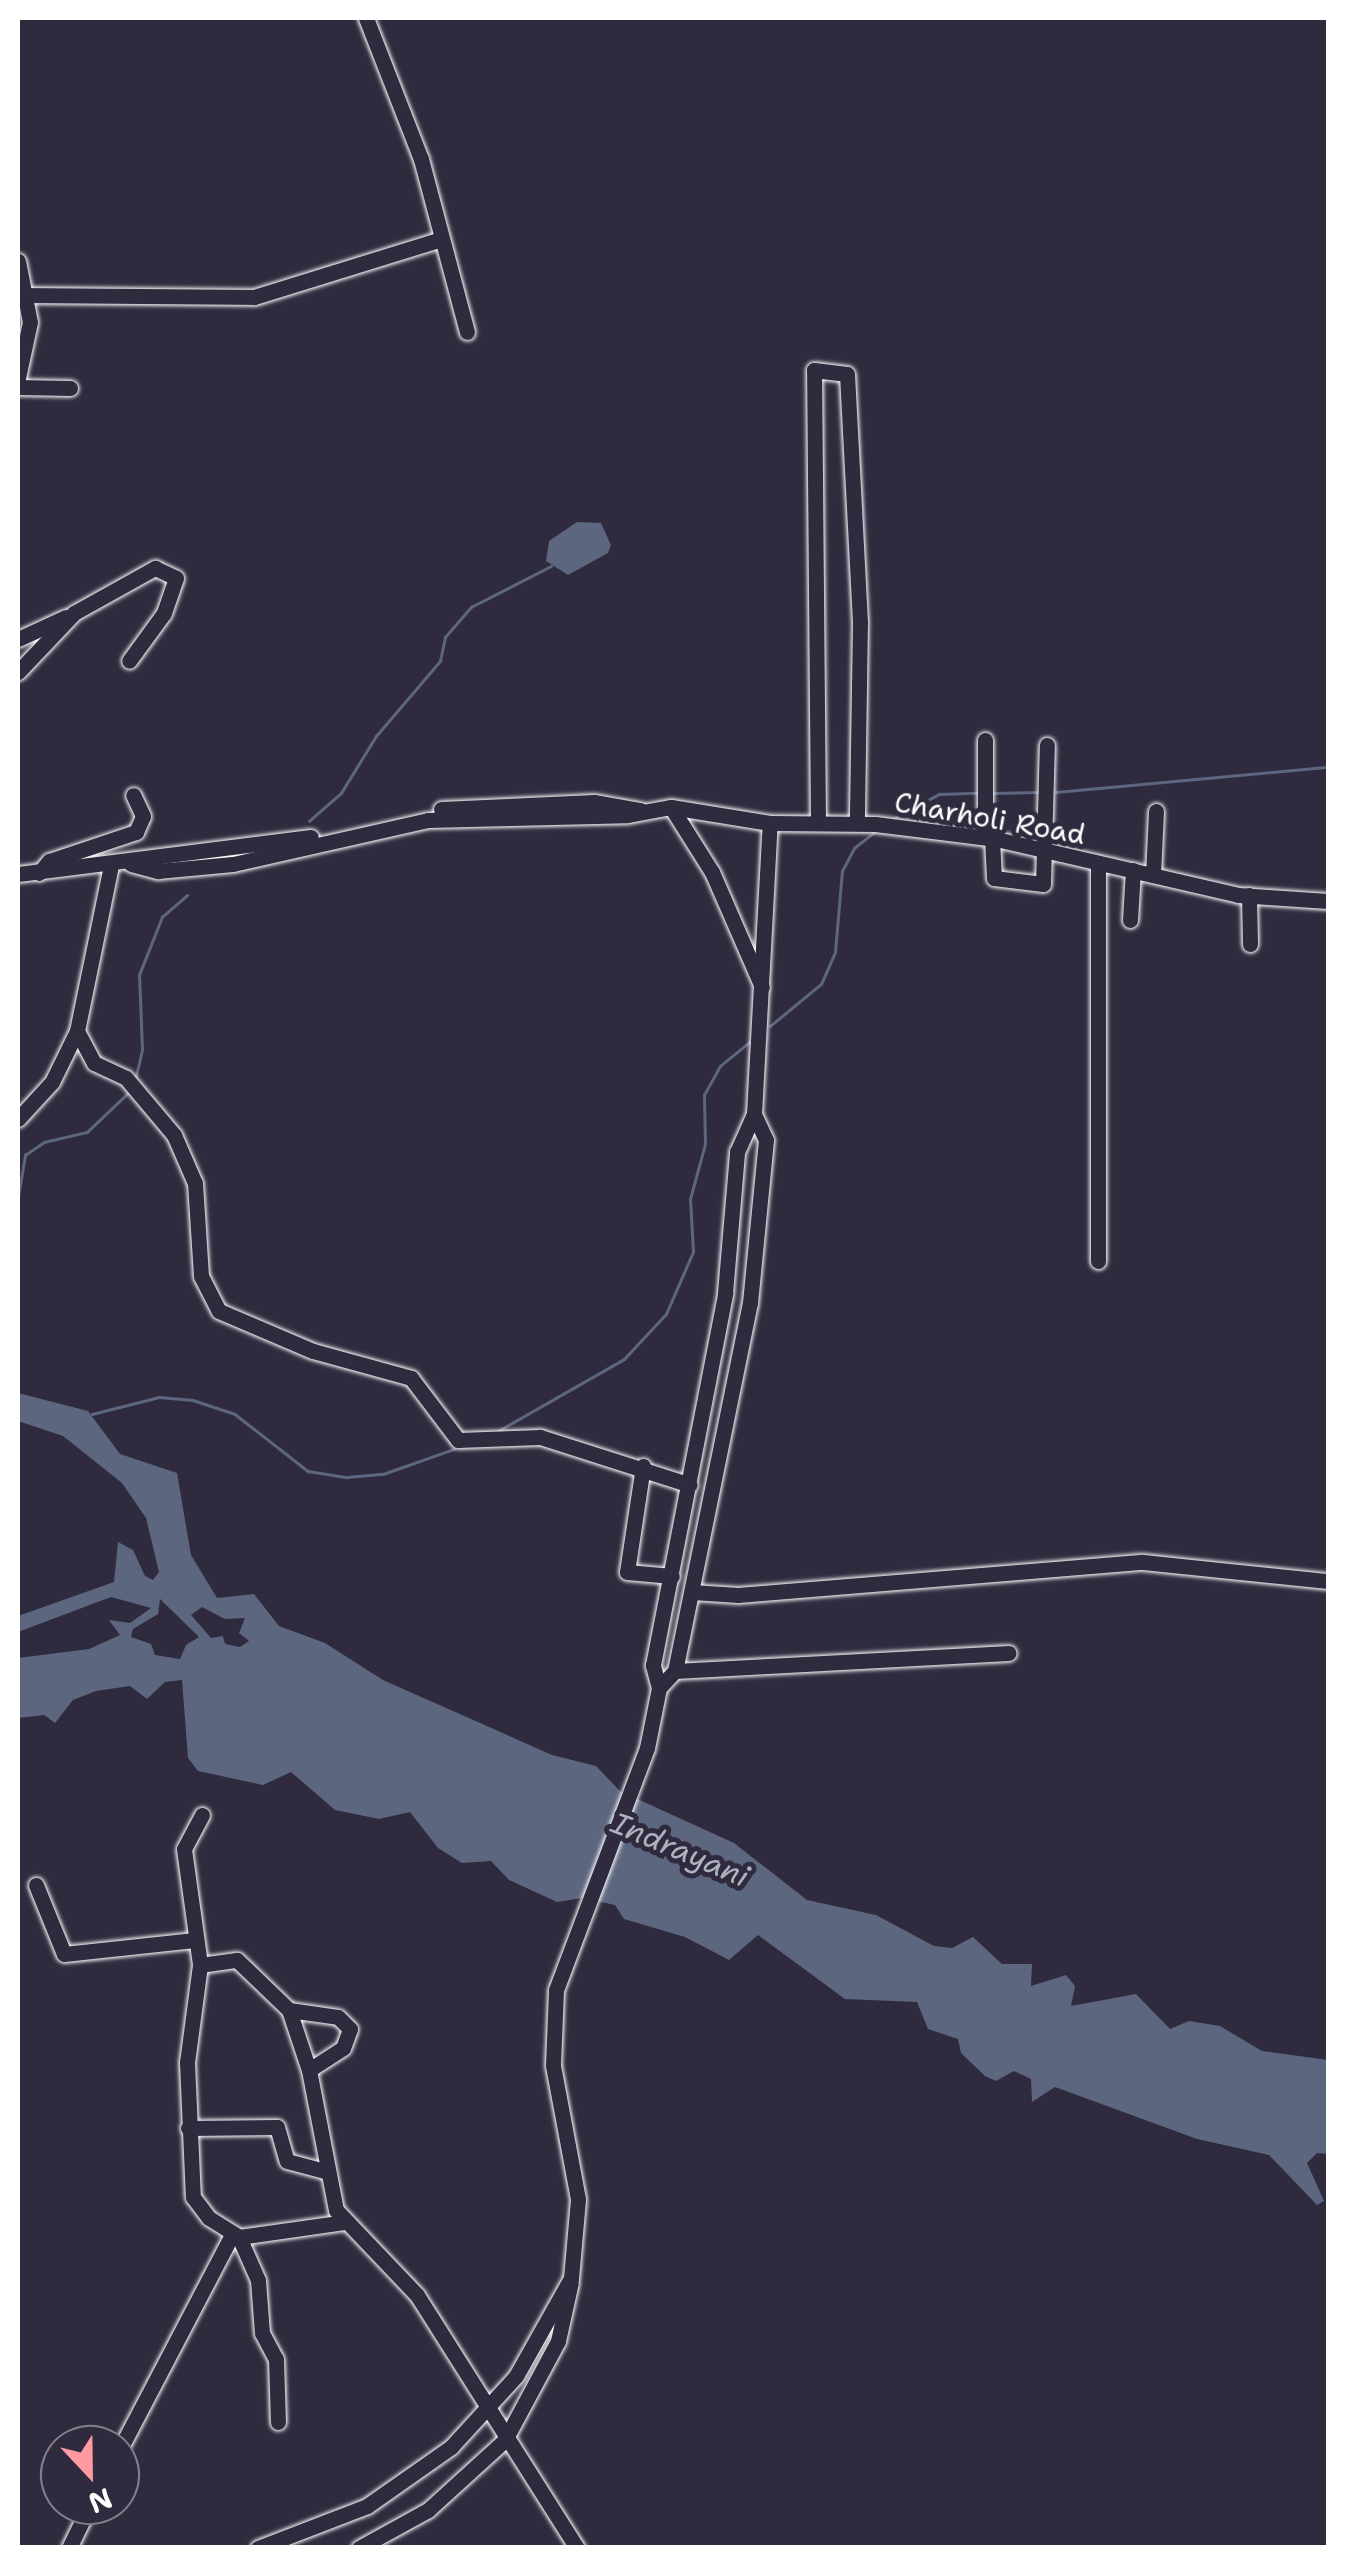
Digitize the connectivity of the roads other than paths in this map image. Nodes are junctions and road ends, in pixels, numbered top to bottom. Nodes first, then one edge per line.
1 (366, 18) edge
2 (438, 240) junction
3 (18, 261) edge
4 (28, 295) junction
5 (467, 332) dead end
6 (19, 369) edge
7 (18, 387) edge
8 (70, 388) dead end
9 (74, 613) junction
10 (18, 639) edge
11 (129, 661) dead end
12 (18, 672) edge
13 (985, 740) dead end
14 (1046, 745) dead end
15 (133, 794) dead end
16 (671, 806) junction
17 (1156, 811) dead end
18 (818, 822) junction
19 (770, 823) junction
20 (856, 823) junction
21 (988, 838) junction
22 (1046, 850) junction
23 (1098, 863) junction
24 (111, 865) junction
25 (1133, 870) junction
26 (39, 872) junction
27 (18, 874) edge
28 (1154, 875) junction
29 (1249, 896) junction
30 (1328, 901) edge
31 (1130, 920) dead end
32 (1250, 944) dead end
33 (762, 987) junction
34 (76, 1031) junction
35 (754, 1114) junction
36 (18, 1120) edge
37 (1098, 1261) dead end
38 (643, 1466) junction
39 (690, 1486) junction
40 (672, 1576) junction
41 (1328, 1581) edge
42 (692, 1592) junction
43 (1009, 1654) dead end
44 (675, 1671) junction
45 (659, 1688) junction
46 (202, 1815) dead end
47 (36, 1885) dead end
48 (194, 1940) junction
49 (200, 1965) junction
50 (290, 2010) junction
51 (309, 2070) junction
52 (188, 2128) junction
53 (324, 2171) junction
54 (344, 2222) junction
55 (235, 2236) junction
56 (571, 2278) junction
57 (487, 2410) junction
58 (278, 2422) dead end
59 (133, 2425) edge
60 (505, 2440) junction
61 (360, 2509) junction
62 (80, 2525) edge
63 (288, 2543) edge
64 (366, 2544) edge
65 (69, 2548) edge
66 (258, 2548) edge
67 (577, 2548) edge

1 - 2 street
2 - 4 street
2 - 5 street
3 - 4 street
4 - 6 street
7 - 8 street
9 - 10 street
9 - 11 street
9 - 12 street
13 - 21 street
14 - 22 street
15 - 26 street
16 - 19 street, Charholi Road
16 - 24 street, Charholi Road
16 - 33 street
17 - 28 street
18 - 19 street, Charholi Road
18 - 20 street, Charholi Road
18 - 20 street
19 - 33 street
20 - 21 street, Charholi Road
21 - 22 street, Charholi Road
21 - 22 street
22 - 23 street, Charholi Road
23 - 25 street, Charholi Road
23 - 37 street
24 - 26 street, Charholi Road
24 - 34 street
25 - 28 street, Charholi Road
25 - 31 street
26 - 27 street, Charholi Road
28 - 29 street, Charholi Road
29 - 30 street, Charholi Road
29 - 32 street
33 - 35 street
34 - 36 street
34 - 38 street
35 - 39 street
35 - 42 street
38 - 39 street
38 - 40 street
39 - 40 street
40 - 45 street
41 - 42 street
42 - 44 street
43 - 44 street
44 - 45 street
45 - 56 street
46 - 48 street
47 - 48 street
48 - 49 street
49 - 50 street
49 - 52 street
50 - 51 street
50 - 51 street
51 - 53 street
52 - 53 street
52 - 55 street
53 - 54 street
54 - 55 street
54 - 57 street
55 - 58 street
55 - 59 street
56 - 57 street
56 - 60 street
57 - 60 street
57 - 61 street
60 - 64 street
60 - 67 street
61 - 63 street
61 - 64 street
62 - 65 street
63 - 66 street

